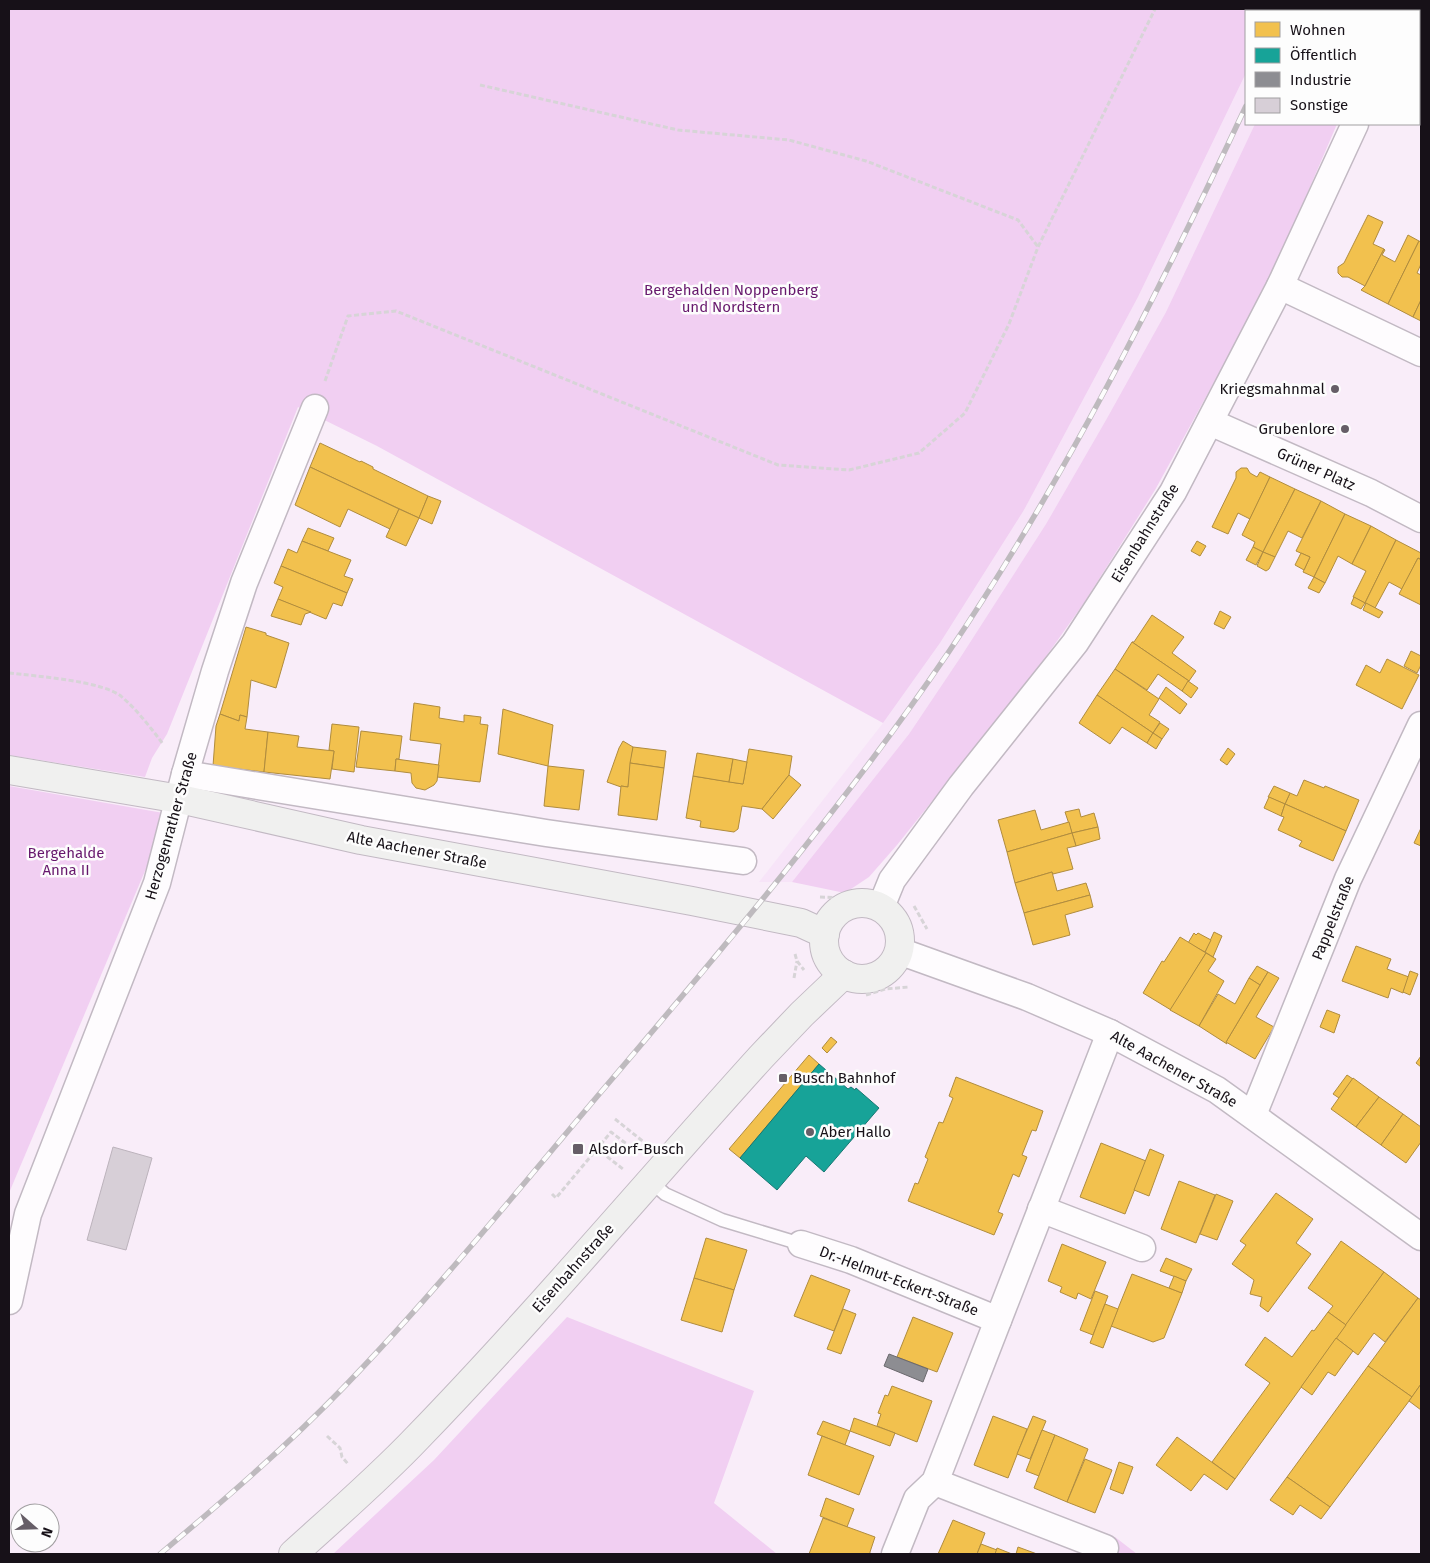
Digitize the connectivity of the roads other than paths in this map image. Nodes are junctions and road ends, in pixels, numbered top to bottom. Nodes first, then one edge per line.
1 (1355, 125) edge
2 (1280, 286) junction
3 (1421, 353) edge
4 (315, 408) road end
5 (1210, 422) junction
6 (1421, 519) edge
7 (1421, 725) edge
8 (9, 770) edge
9 (183, 787) junction
10 (743, 861) dead end
11 (880, 907) junction
12 (825, 934) junction
13 (899, 951) junction
14 (844, 974) junction
15 (1110, 1034) junction
16 (1253, 1115) junction
17 (647, 1169) junction
18 (1041, 1210) junction
19 (1421, 1237) edge
20 (801, 1244) joint
21 (1142, 1248) dead end
22 (9, 1301) edge
23 (998, 1320) junction
24 (935, 1482) junction
25 (1105, 1548) dead end
26 (293, 1554) edge
27 (896, 1554) edge

1 - 2 street, Eisenbahnstraße
2 - 3 street
2 - 5 street, Eisenbahnstraße
4 - 9 street, Herzogenrather Straße
5 - 6 street, Grüner Platz
5 - 11 street, Eisenbahnstraße
7 - 16 street, Pappelstraße
8 - 9 street, Alte Aachener Straße
9 - 10 street, Alte Aachener Straße
9 - 12 street, Alte Aachener Straße
9 - 22 street, Herzogenrather Straße
11 - 12 street
11 - 13 street
12 - 14 street
13 - 14 street
13 - 15 street, Alte Aachener Straße
14 - 17 street, Eisenbahnstraße
15 - 16 street, Alte Aachener Straße
15 - 18 street, Dr.-Helmut-Eckert-Straße
16 - 19 street, Alte Aachener Straße
17 - 20 lane
17 - 26 street, Eisenbahnstraße
18 - 21 street
18 - 23 street, Dr.-Helmut-Eckert-Straße
20 - 23 street, Dr.-Helmut-Eckert-Straße
23 - 24 street, Dr.-Helmut-Eckert-Straße
24 - 25 street
24 - 27 street, Dr.-Helmut-Eckert-Straße

